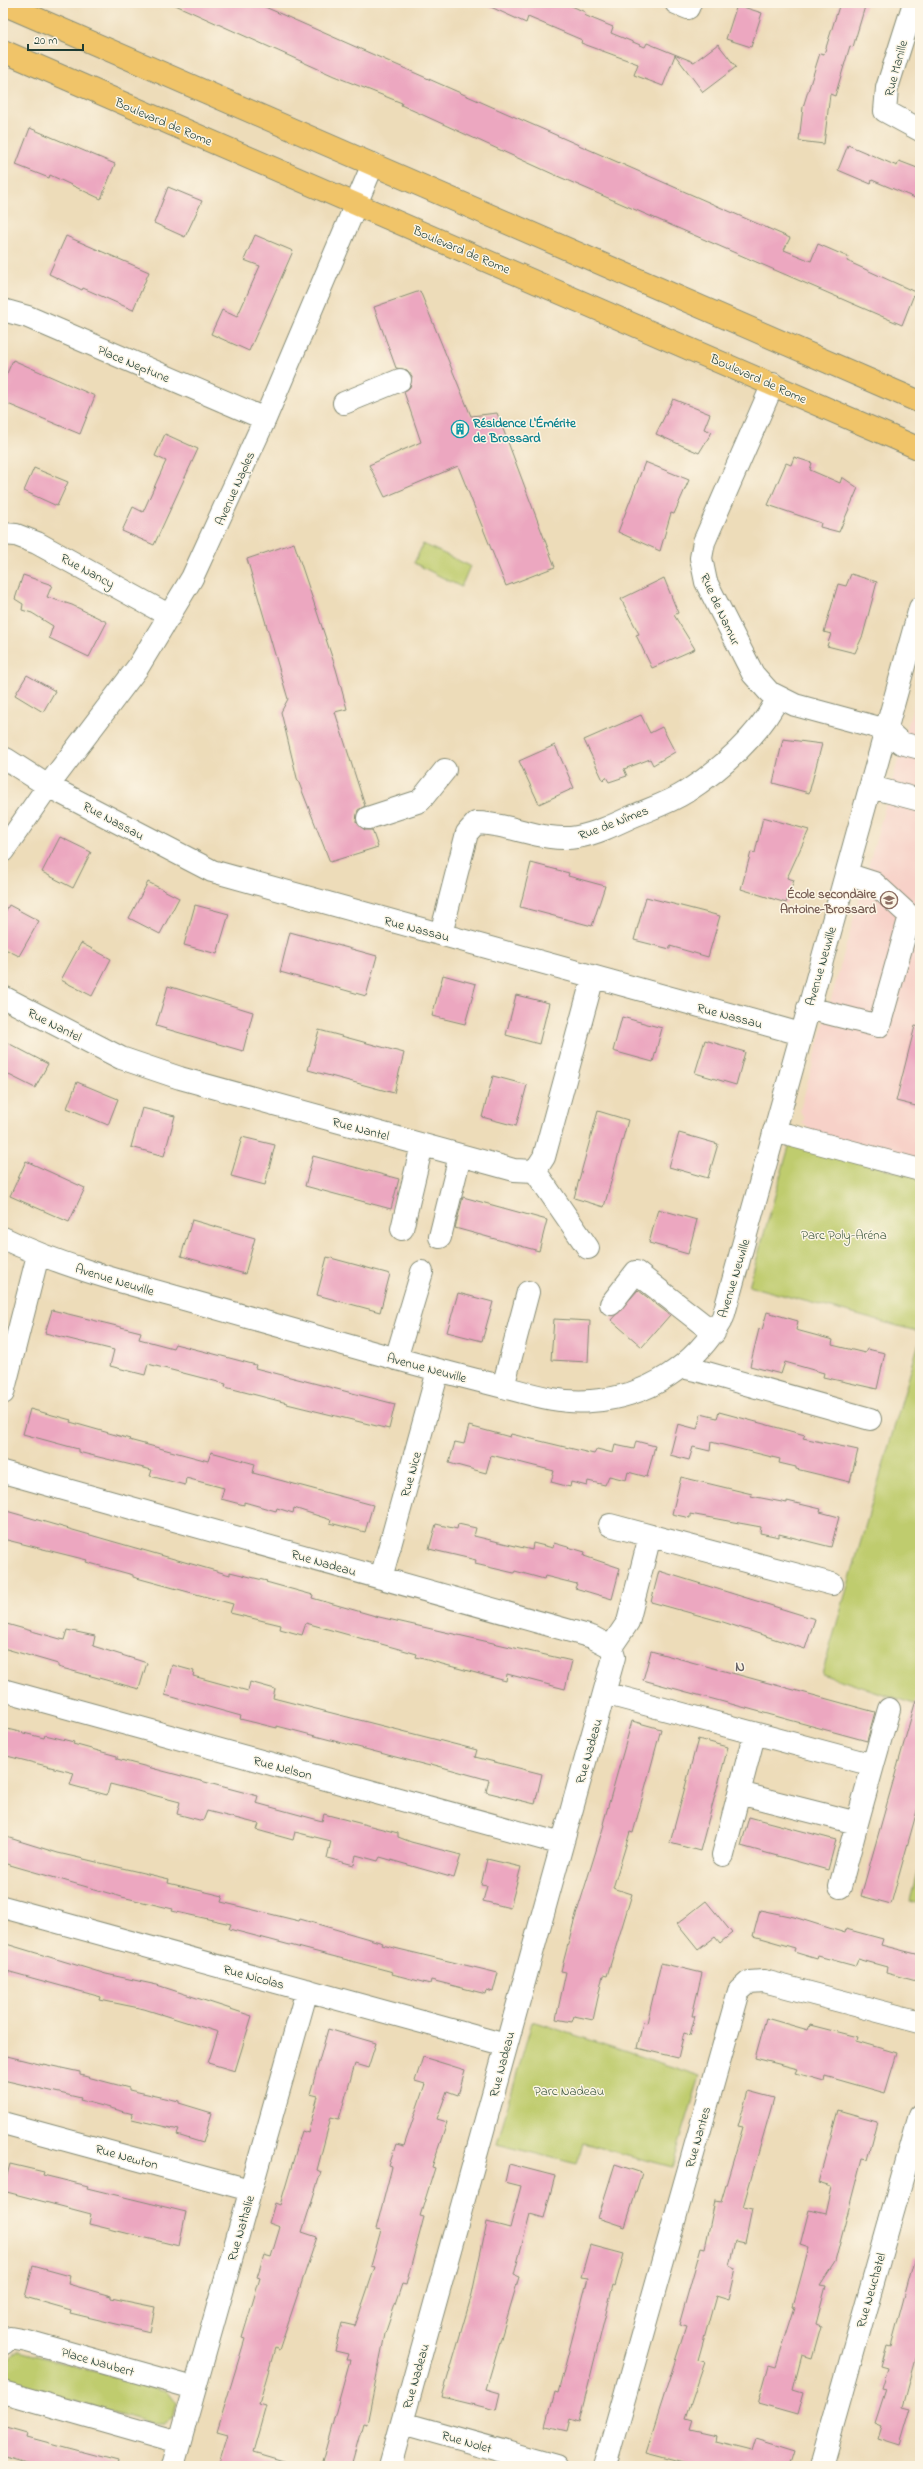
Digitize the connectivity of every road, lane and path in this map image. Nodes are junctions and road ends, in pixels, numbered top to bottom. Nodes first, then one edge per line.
1 (676, 3) edge
2 (690, 3) edge
3 (914, 3) edge
4 (4, 5) edge
5 (3, 51) edge
6 (920, 130) edge
7 (373, 164) junction
8 (357, 204) junction
9 (3, 310) edge
10 (400, 380) dead end
11 (773, 384) junction
12 (920, 402) edge
13 (344, 403) dead end
14 (265, 419) junction
15 (920, 449) edge
16 (3, 534) edge
17 (920, 608) edge
18 (170, 616) junction
19 (917, 630) edge
20 (778, 698) junction
21 (887, 730) junction
22 (920, 748) edge
23 (6, 759) dead end
24 (445, 770) dead end
25 (48, 786) junction
26 (871, 786) junction
27 (920, 800) edge
28 (368, 818) dead end
29 (3, 851) edge
30 (846, 874) junction
31 (441, 934) junction
32 (593, 977) junction
33 (3, 997) edge
34 (808, 1008) junction
35 (801, 1034) junction
36 (774, 1131) junction
37 (422, 1145) junction
38 (460, 1156) junction
39 (920, 1170) edge
40 (534, 1171) junction
41 (402, 1229) dead end
42 (440, 1237) dead end
43 (3, 1238) edge
44 (588, 1248) dead end
45 (38, 1255) junction
46 (422, 1272) dead end
47 (528, 1292) dead end
48 (611, 1304) dead end
49 (714, 1333) junction
50 (396, 1359) junction
51 (682, 1367) junction
52 (438, 1371) junction
53 (503, 1387) junction
54 (3, 1393) edge
55 (870, 1419) dead end
56 (3, 1472) edge
57 (610, 1525) dead end
58 (650, 1536) junction
59 (381, 1578) junction
60 (832, 1584) dead end
61 (611, 1647) junction
62 (3, 1690) edge
63 (604, 1693) junction
64 (889, 1709) dead end
65 (754, 1735) junction
66 (873, 1765) junction
67 (739, 1793) junction
68 (857, 1823) junction
69 (562, 1844) junction
70 (723, 1855) dead end
71 (840, 1887) dead end
72 (3, 1907) edge
73 (307, 1990) junction
74 (920, 2022) edge
75 (506, 2045) junction
76 (920, 2115) edge
77 (3, 2123) edge
78 (250, 2190) junction
79 (3, 2344) edge
80 (194, 2388) junction
81 (3, 2392) edge
82 (402, 2423) junction
83 (179, 2442) junction
84 (173, 2466) edge
85 (390, 2466) edge
86 (556, 2466) edge
87 (605, 2466) edge
88 (821, 2466) edge

1 - 2 street
3 - 6 street, Rue Manille
4 - 7 main road
5 - 8 main road, Boulevard de Rome
7 - 8 street, Avenue Naples
7 - 12 main road
8 - 11 main road, Boulevard de Rome
8 - 14 street, Avenue Naples
9 - 14 street, Place Neptune
10 - 13 street
11 - 15 main road, Boulevard de Rome
11 - 20 street, Rue de Namur
14 - 18 street, Avenue Naples
16 - 18 street, Rue Nancy
17 - 19 street, Avenue Neuville
18 - 25 street, Avenue Naples
19 - 21 street, Avenue Neuville
20 - 21 street, Rue de Namur
20 - 31 street, Rue de Nîmes
21 - 22 street
21 - 26 street, Avenue Neuville
23 - 25 street
24 - 28 street
25 - 29 street, Avenue Naples
25 - 31 street, Rue Nassau
26 - 27 street
26 - 30 street, Avenue Neuville
30 - 34 street, Avenue Neuville
30 - 34 street
31 - 32 street, Rue Nassau
32 - 35 street, Rue Nassau
32 - 40 street
33 - 37 street, Rue Nantel
34 - 35 street, Avenue Neuville
35 - 36 street, Avenue Neuville
36 - 39 street
36 - 49 street, Avenue Neuville
37 - 38 street, Rue Nantel
37 - 41 street
38 - 40 street, Rue Nantel
38 - 42 street
40 - 44 street
43 - 45 street, Avenue Neuville
45 - 50 street, Avenue Neuville
45 - 54 street
46 - 50 street
47 - 53 street
48 - 49 street
49 - 51 street, Avenue Neuville
50 - 52 street, Avenue Neuville
51 - 53 street, Avenue Neuville
51 - 55 street
52 - 53 street, Avenue Neuville
52 - 59 street, Rue Nice
56 - 59 street, Rue Nadeau
57 - 58 street
58 - 60 street
58 - 61 street
59 - 61 street, Rue Nadeau
61 - 63 street, Rue Nadeau
62 - 69 street, Rue Nelson
63 - 65 street
63 - 69 street, Rue Nadeau
64 - 66 street
65 - 66 street
65 - 67 street
66 - 68 street
67 - 68 street
67 - 70 street
68 - 71 street
69 - 75 street, Rue Nadeau
72 - 73 street, Rue Nicolas
73 - 75 street, Rue Nicolas
73 - 78 street, Rue Nathalie
74 - 87 street, Rue Nantes
75 - 82 street, Rue Nadeau
76 - 88 street, Rue Neuchatel
77 - 78 street, Rue Newton
78 - 80 street, Rue Nathalie
79 - 80 street, Place Naubert
80 - 83 street, Rue Nathalie
81 - 83 street
82 - 85 street, Rue Nadeau
82 - 86 street, Rue Nolet
83 - 84 street, Rue Nathalie

